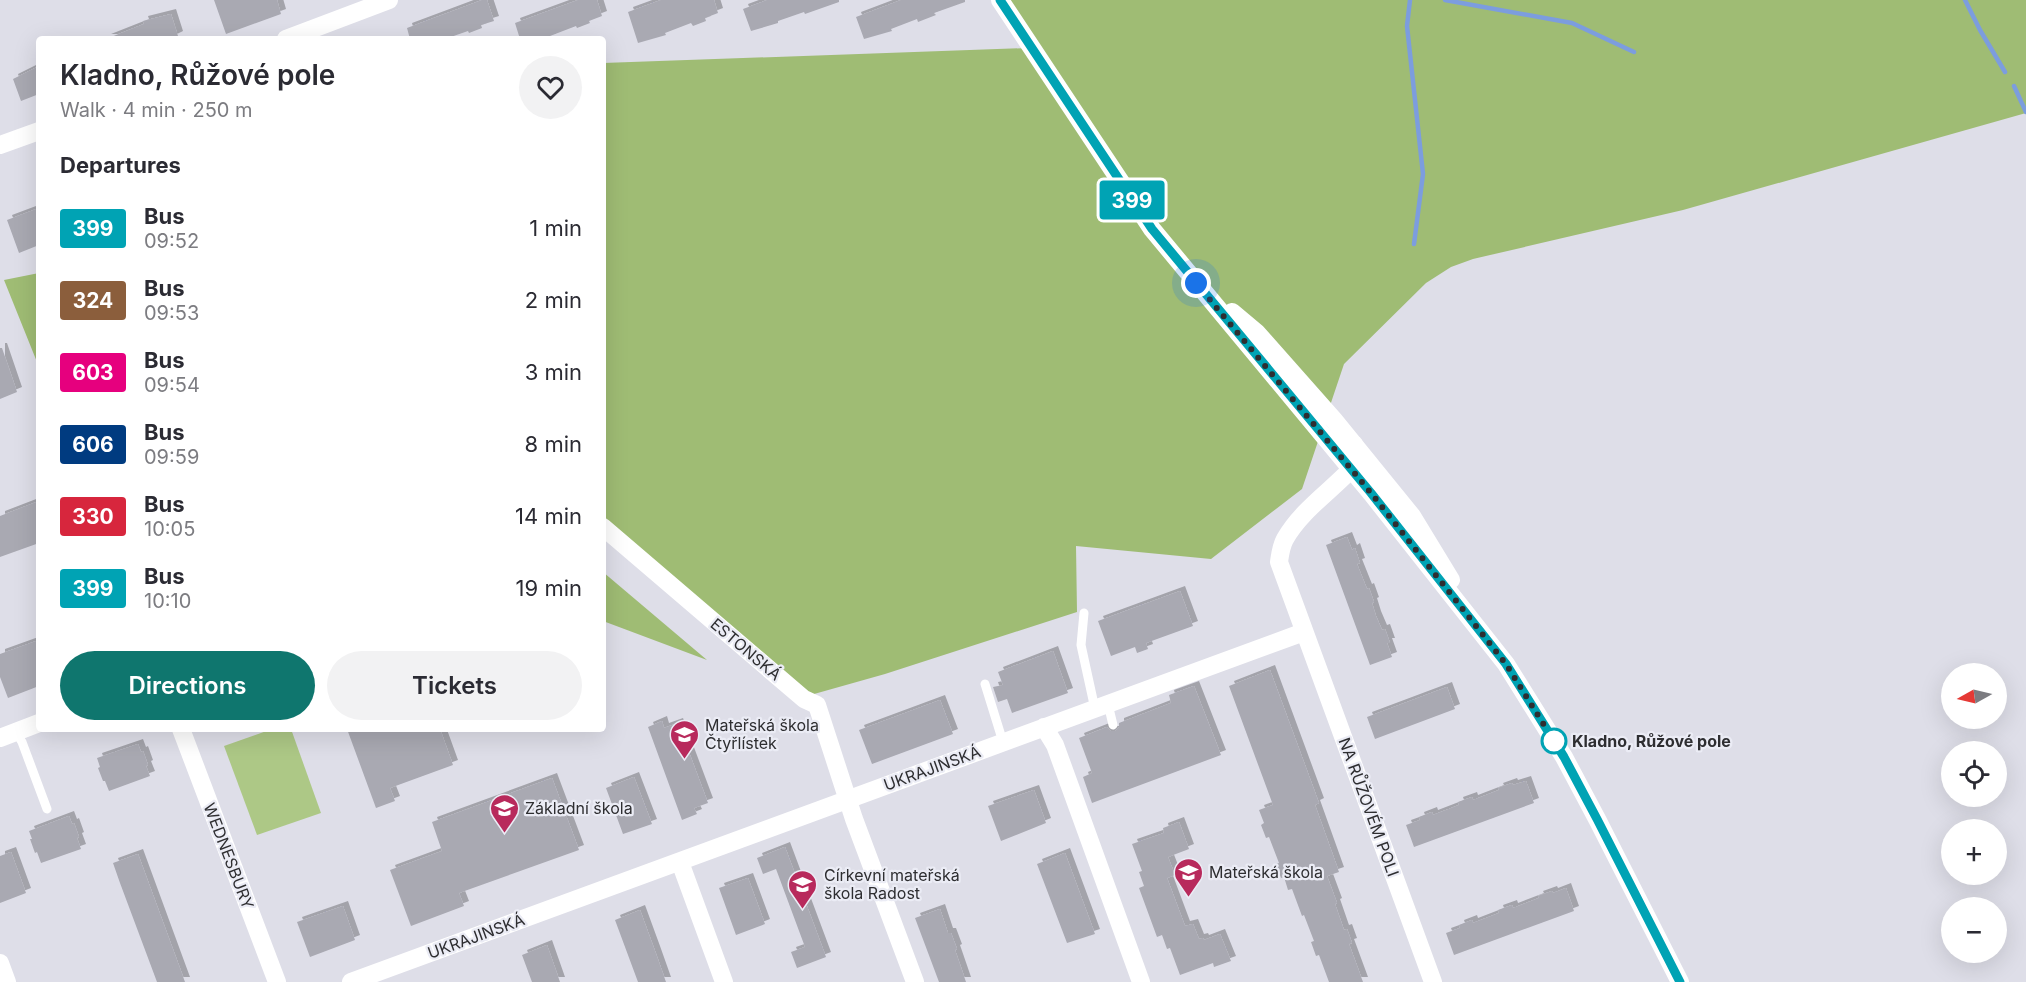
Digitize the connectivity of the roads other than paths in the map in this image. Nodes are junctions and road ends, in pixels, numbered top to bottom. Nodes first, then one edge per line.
1 (389, 0) edge
2 (1000, 0) edge
3 (293, 36) edge
4 (36, 132) edge
5 (0, 145) edge
6 (1196, 283) junction
7 (1221, 312) junction
8 (1354, 444) junction
9 (1351, 470) junction
10 (1326, 489) junction
11 (1371, 493) junction
12 (606, 530) edge
13 (1460, 592) junction
14 (1084, 613) dead end
15 (1304, 632) junction
16 (1506, 664) junction
17 (985, 684) dead end
18 (1102, 707) junction
19 (36, 724) edge
20 (1113, 725) dead end
21 (1044, 727) junction
22 (182, 732) edge
23 (8, 735) edge
24 (1003, 742) junction
25 (847, 798) junction
26 (48, 809) dead end
27 (680, 862) junction
28 (0, 963) edge
29 (7, 982) edge
30 (277, 982) edge
31 (351, 982) edge
32 (724, 982) edge
33 (915, 982) edge
34 (1141, 982) edge
35 (1433, 982) edge
36 (1680, 982) edge

1 - 3 street
2 - 6 street
4 - 5 street
6 - 7 street
6 - 8 street
7 - 9 street
7 - 10 street
8 - 9 street
8 - 13 street
9 - 10 street
9 - 11 street
9 - 13 street
10 - 11 street
10 - 15 street
11 - 16 street
12 - 25 street, ESTONSKÁ
13 - 16 street
14 - 18 lane
15 - 18 street, UKRAJINSKÁ
15 - 35 street, NA RŮŽOVÉM POLI
16 - 36 street
17 - 24 lane
18 - 20 lane
18 - 21 street, UKRAJINSKÁ
19 - 23 street
21 - 24 street, UKRAJINSKÁ
21 - 34 street
22 - 30 street, WEDNESBURY
23 - 26 lane
24 - 25 street, UKRAJINSKÁ
25 - 27 street, UKRAJINSKÁ
25 - 33 street, ESTONSKÁ
27 - 31 street, UKRAJINSKÁ
27 - 32 street
28 - 29 street

